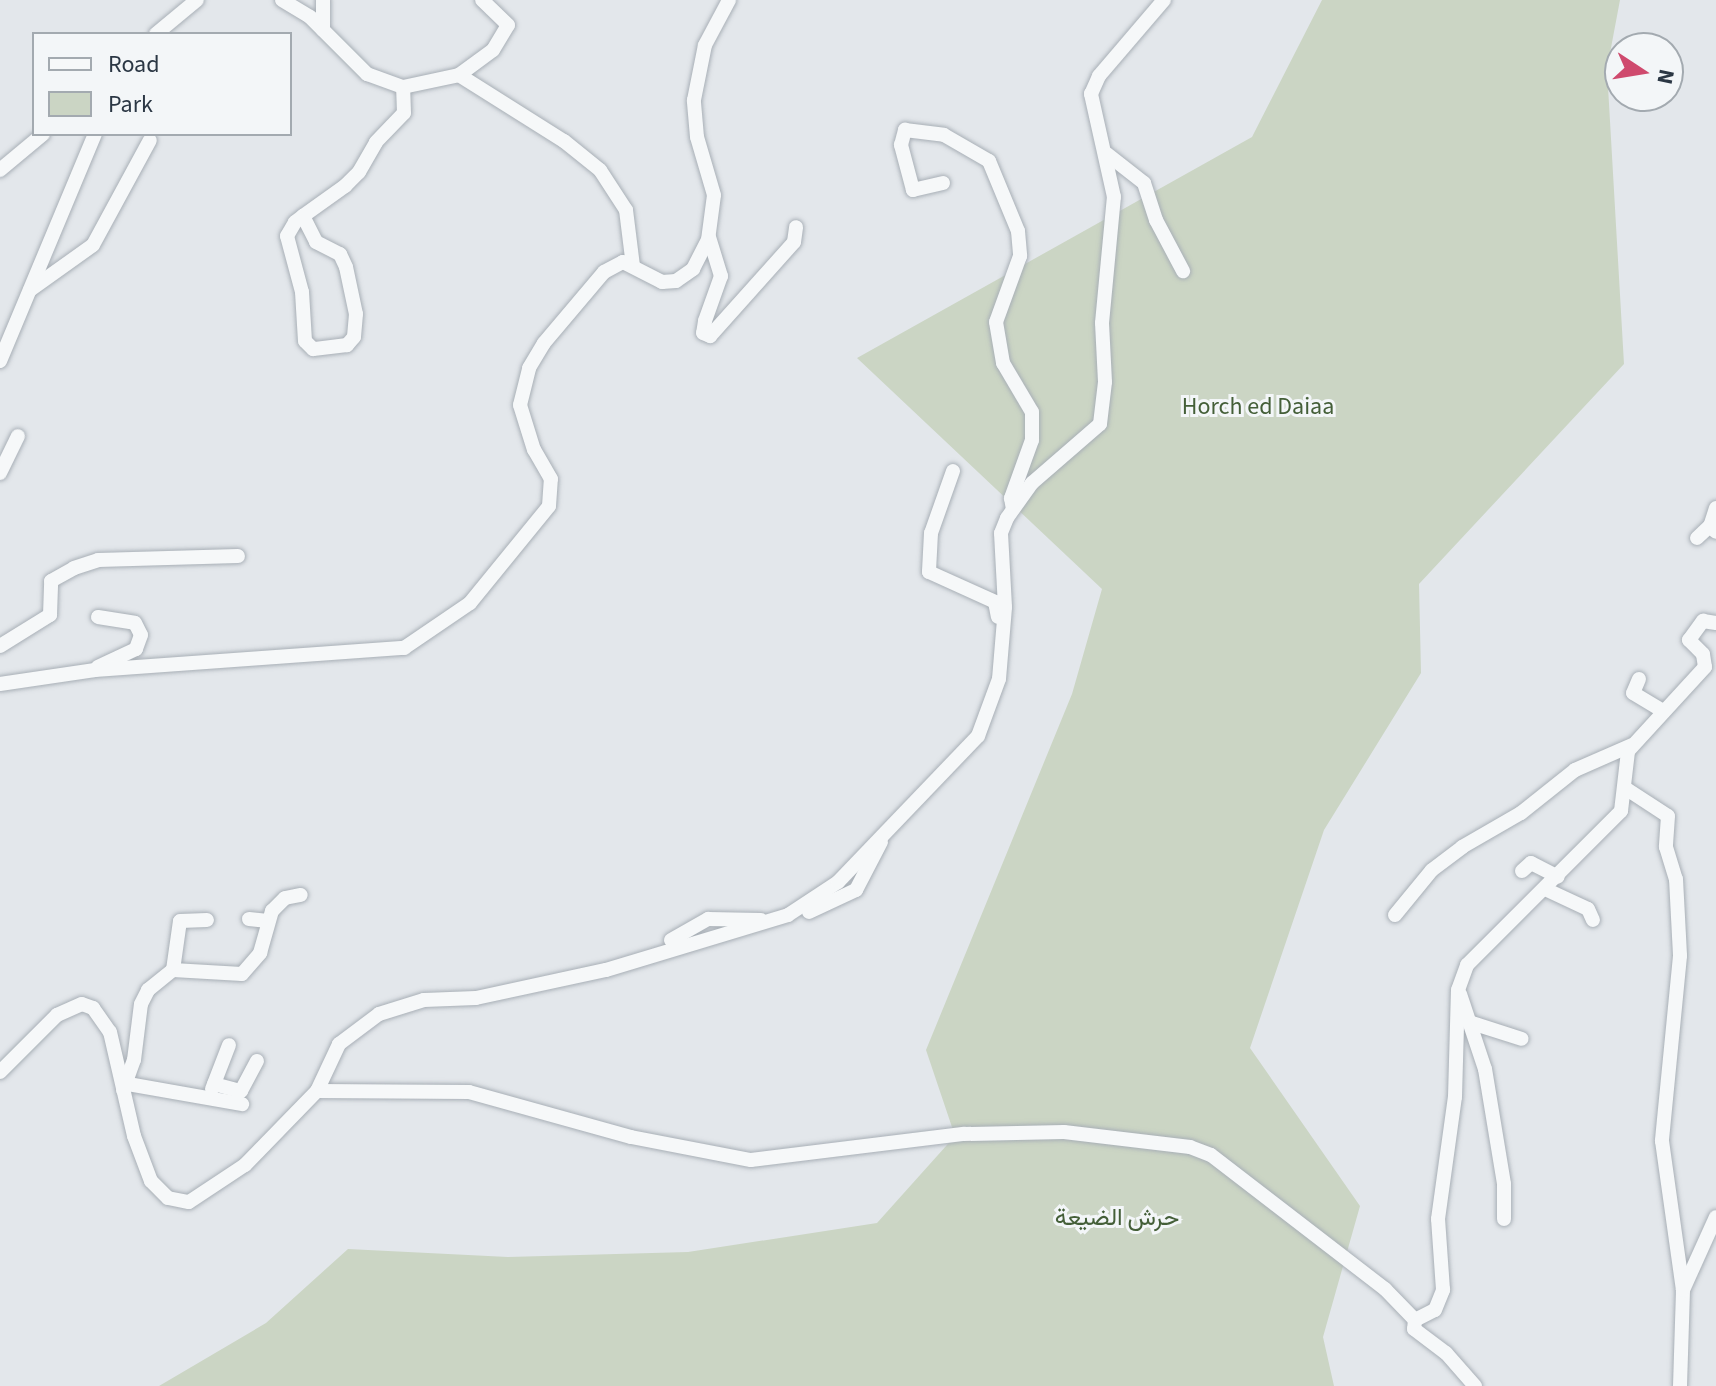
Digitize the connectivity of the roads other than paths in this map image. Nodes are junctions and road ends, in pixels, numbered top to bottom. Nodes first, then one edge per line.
1 (197, 0) edge
2 (282, 0) edge
3 (323, 0) edge
4 (482, 0) edge
5 (729, 0) edge
6 (1164, 0) edge
7 (323, 30) junction
8 (158, 32) edge
9 (459, 75) junction
10 (403, 87) junction
11 (41, 136) edge
12 (94, 136) edge
13 (150, 140) dead end
14 (1107, 154) junction
15 (0, 170) edge
16 (943, 183) dead end
17 (303, 216) junction
18 (796, 227) dead end
19 (709, 237) junction
20 (633, 266) junction
21 (1183, 271) dead end
22 (30, 290) junction
23 (0, 361) edge
24 (18, 436) dead end
25 (953, 471) dead end
26 (0, 473) edge
27 (1716, 508) edge
28 (1013, 509) junction
29 (1713, 529) edge
30 (1697, 538) dead end
31 (238, 556) dead end
32 (98, 617) dead end
33 (1004, 622) junction
34 (1716, 623) edge
35 (0, 646) edge
36 (95, 670) junction
37 (1639, 679) dead end
38 (0, 684) edge
39 (1663, 711) junction
40 (1632, 745) junction
41 (1625, 788) junction
42 (1522, 871) dead end
43 (1558, 877) junction
44 (1545, 889) junction
45 (301, 895) dead end
46 (1395, 915) dead end
47 (249, 919) dead end
48 (207, 920) dead end
49 (769, 920) junction
50 (1593, 920) dead end
51 (268, 921) junction
52 (671, 940) dead end
53 (173, 970) junction
54 (1458, 990) junction
55 (1472, 1023) junction
56 (1522, 1039) dead end
57 (229, 1045) dead end
58 (257, 1061) dead end
59 (0, 1072) edge
60 (126, 1087) junction
61 (212, 1090) junction
62 (317, 1091) junction
63 (242, 1104) dead end
64 (1716, 1217) edge
65 (1504, 1219) dead end
66 (1683, 1290) junction
67 (1415, 1320) junction
68 (1475, 1386) edge
69 (1680, 1386) edge

1 - 8 street
2 - 7 street
3 - 7 street
4 - 9 street
5 - 19 street
6 - 14 street
7 - 10 street
9 - 10 street
9 - 20 street
10 - 17 street
11 - 15 street
12 - 22 street
13 - 22 street
14 - 21 street
14 - 28 street
16 - 28 street
17 - 17 street
18 - 19 street
19 - 20 street
20 - 36 street
22 - 23 street
24 - 26 street
25 - 33 street
27 - 29 street
28 - 33 street
29 - 30 street
31 - 35 street
32 - 36 street
33 - 49 street
34 - 39 street
36 - 38 street
37 - 39 street
39 - 40 street
40 - 41 street
40 - 46 street
41 - 43 street
41 - 66 street
42 - 43 street
43 - 44 street
44 - 50 street
44 - 54 street
45 - 51 street
47 - 51 street
48 - 53 street
49 - 52 street
49 - 62 street
51 - 53 street
53 - 60 street
54 - 55 street
54 - 67 street
55 - 56 street
55 - 65 street
57 - 61 street
58 - 61 street
59 - 60 street
60 - 61 street
60 - 62 street
61 - 63 street
62 - 67 street
64 - 66 street
66 - 69 street
67 - 68 street

